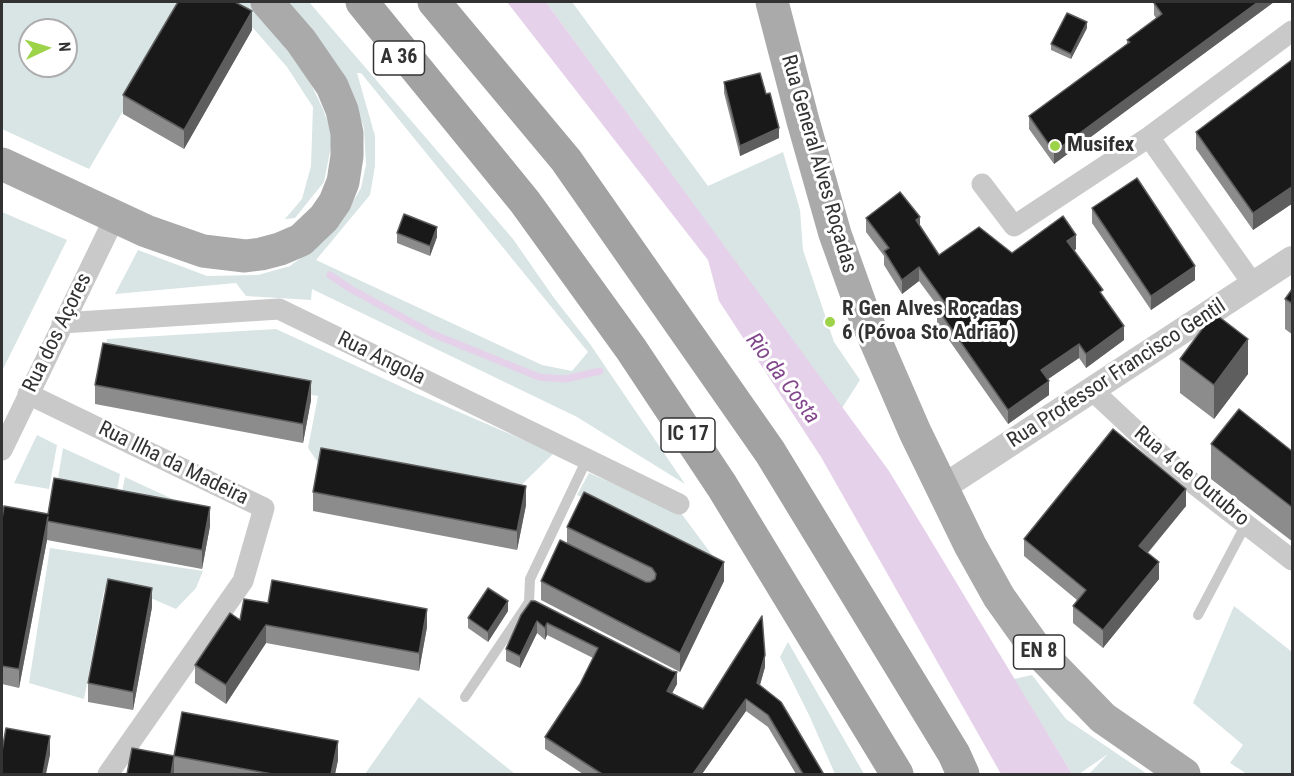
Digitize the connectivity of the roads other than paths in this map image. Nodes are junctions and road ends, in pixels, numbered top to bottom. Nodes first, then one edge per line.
1 (267, 2) edge
2 (346, 2) edge
3 (362, 2) edge
4 (427, 2) edge
5 (434, 2) edge
6 (772, 2) edge
7 (1293, 31) edge
8 (467, 43) junction
9 (453, 114) junction
10 (1149, 137) junction
11 (2, 164) edge
12 (982, 184) dead end
13 (115, 217) junction
14 (1293, 259) edge
15 (1253, 284) junction
16 (62, 323) junction
17 (1093, 392) junction
18 (28, 394) junction
19 (2, 450) edge
20 (587, 459) junction
21 (942, 488) junction
22 (679, 504) dead end
23 (1246, 524) junction
24 (1293, 560) edge
25 (529, 602) junction
26 (540, 608) edge
27 (1198, 615) dead end
28 (465, 697) dead end
29 (108, 774) edge
30 (897, 774) edge
31 (963, 774) edge
32 (1184, 774) edge

1 - 13 main road
2 - 9 highway, A 36
3 - 9 highway
4 - 8 highway
5 - 8 highway
6 - 21 main road, Rua General Alves Roçadas
7 - 10 street
8 - 31 highway, IC 17
9 - 30 highway, IC 17
10 - 12 street
10 - 15 street
11 - 13 main road
13 - 16 street, Rua dos Açores
14 - 15 street, Rua Professor Francisco Gentil
15 - 17 street, Rua Professor Francisco Gentil
16 - 18 street, Rua dos Açores
16 - 20 street, Rua Angola
17 - 21 street, Rua Professor Francisco Gentil
17 - 23 street, Rua 4 de Outubro
18 - 19 street, Rua dos Açores
18 - 29 street, Rua Ilha da Madeira
20 - 22 street, Rua Angola
20 - 25 lane
21 - 32 main road, EN 8
23 - 24 street, Rua 4 de Outubro
23 - 27 lane
25 - 26 lane
25 - 28 lane

